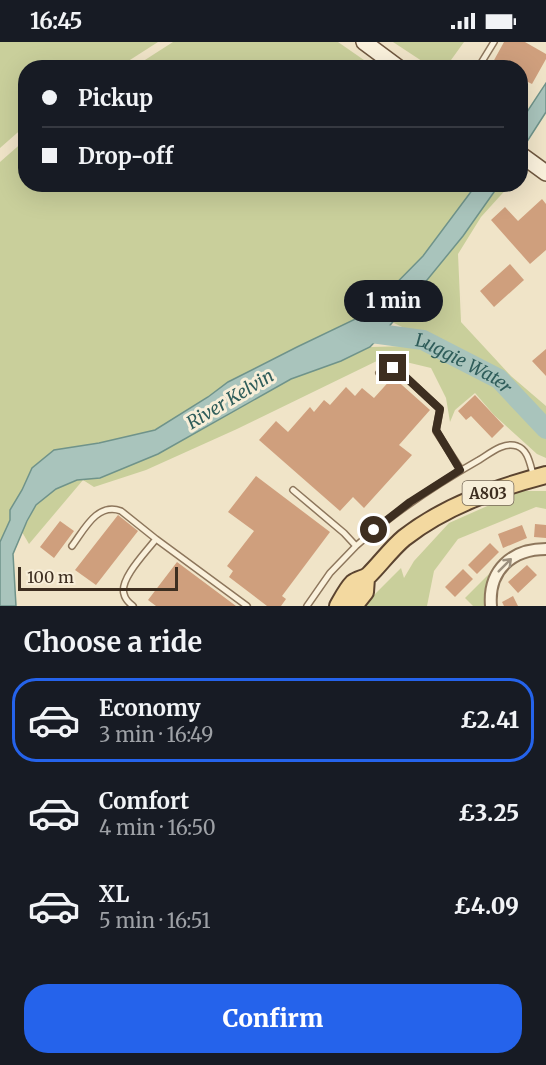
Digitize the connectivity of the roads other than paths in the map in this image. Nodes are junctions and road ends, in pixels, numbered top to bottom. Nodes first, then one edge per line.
1 (364, 42) edge
2 (494, 42) edge
3 (388, 60) edge
4 (483, 60) edge
5 (528, 159) edge
6 (546, 173) edge
7 (379, 373) dead end
8 (460, 470) junction
9 (540, 477) edge
10 (293, 490) dead end
11 (156, 539) junction
12 (72, 546) dead end
13 (356, 546) junction
14 (546, 549) edge
15 (366, 578) junction
16 (133, 606) edge
17 (247, 606) edge
18 (307, 606) edge
19 (338, 606) edge
20 (354, 606) edge
21 (491, 606) edge

1 - 3 main road
2 - 4 lane
5 - 6 main road
7 - 8 lane
8 - 9 lane
8 - 13 lane
9 - 15 main road, A803
10 - 13 lane
11 - 12 lane
11 - 16 lane
11 - 17 lane
13 - 18 lane
21 -> 14 street
15 - 19 main road, A803
15 - 20 main road, A803

